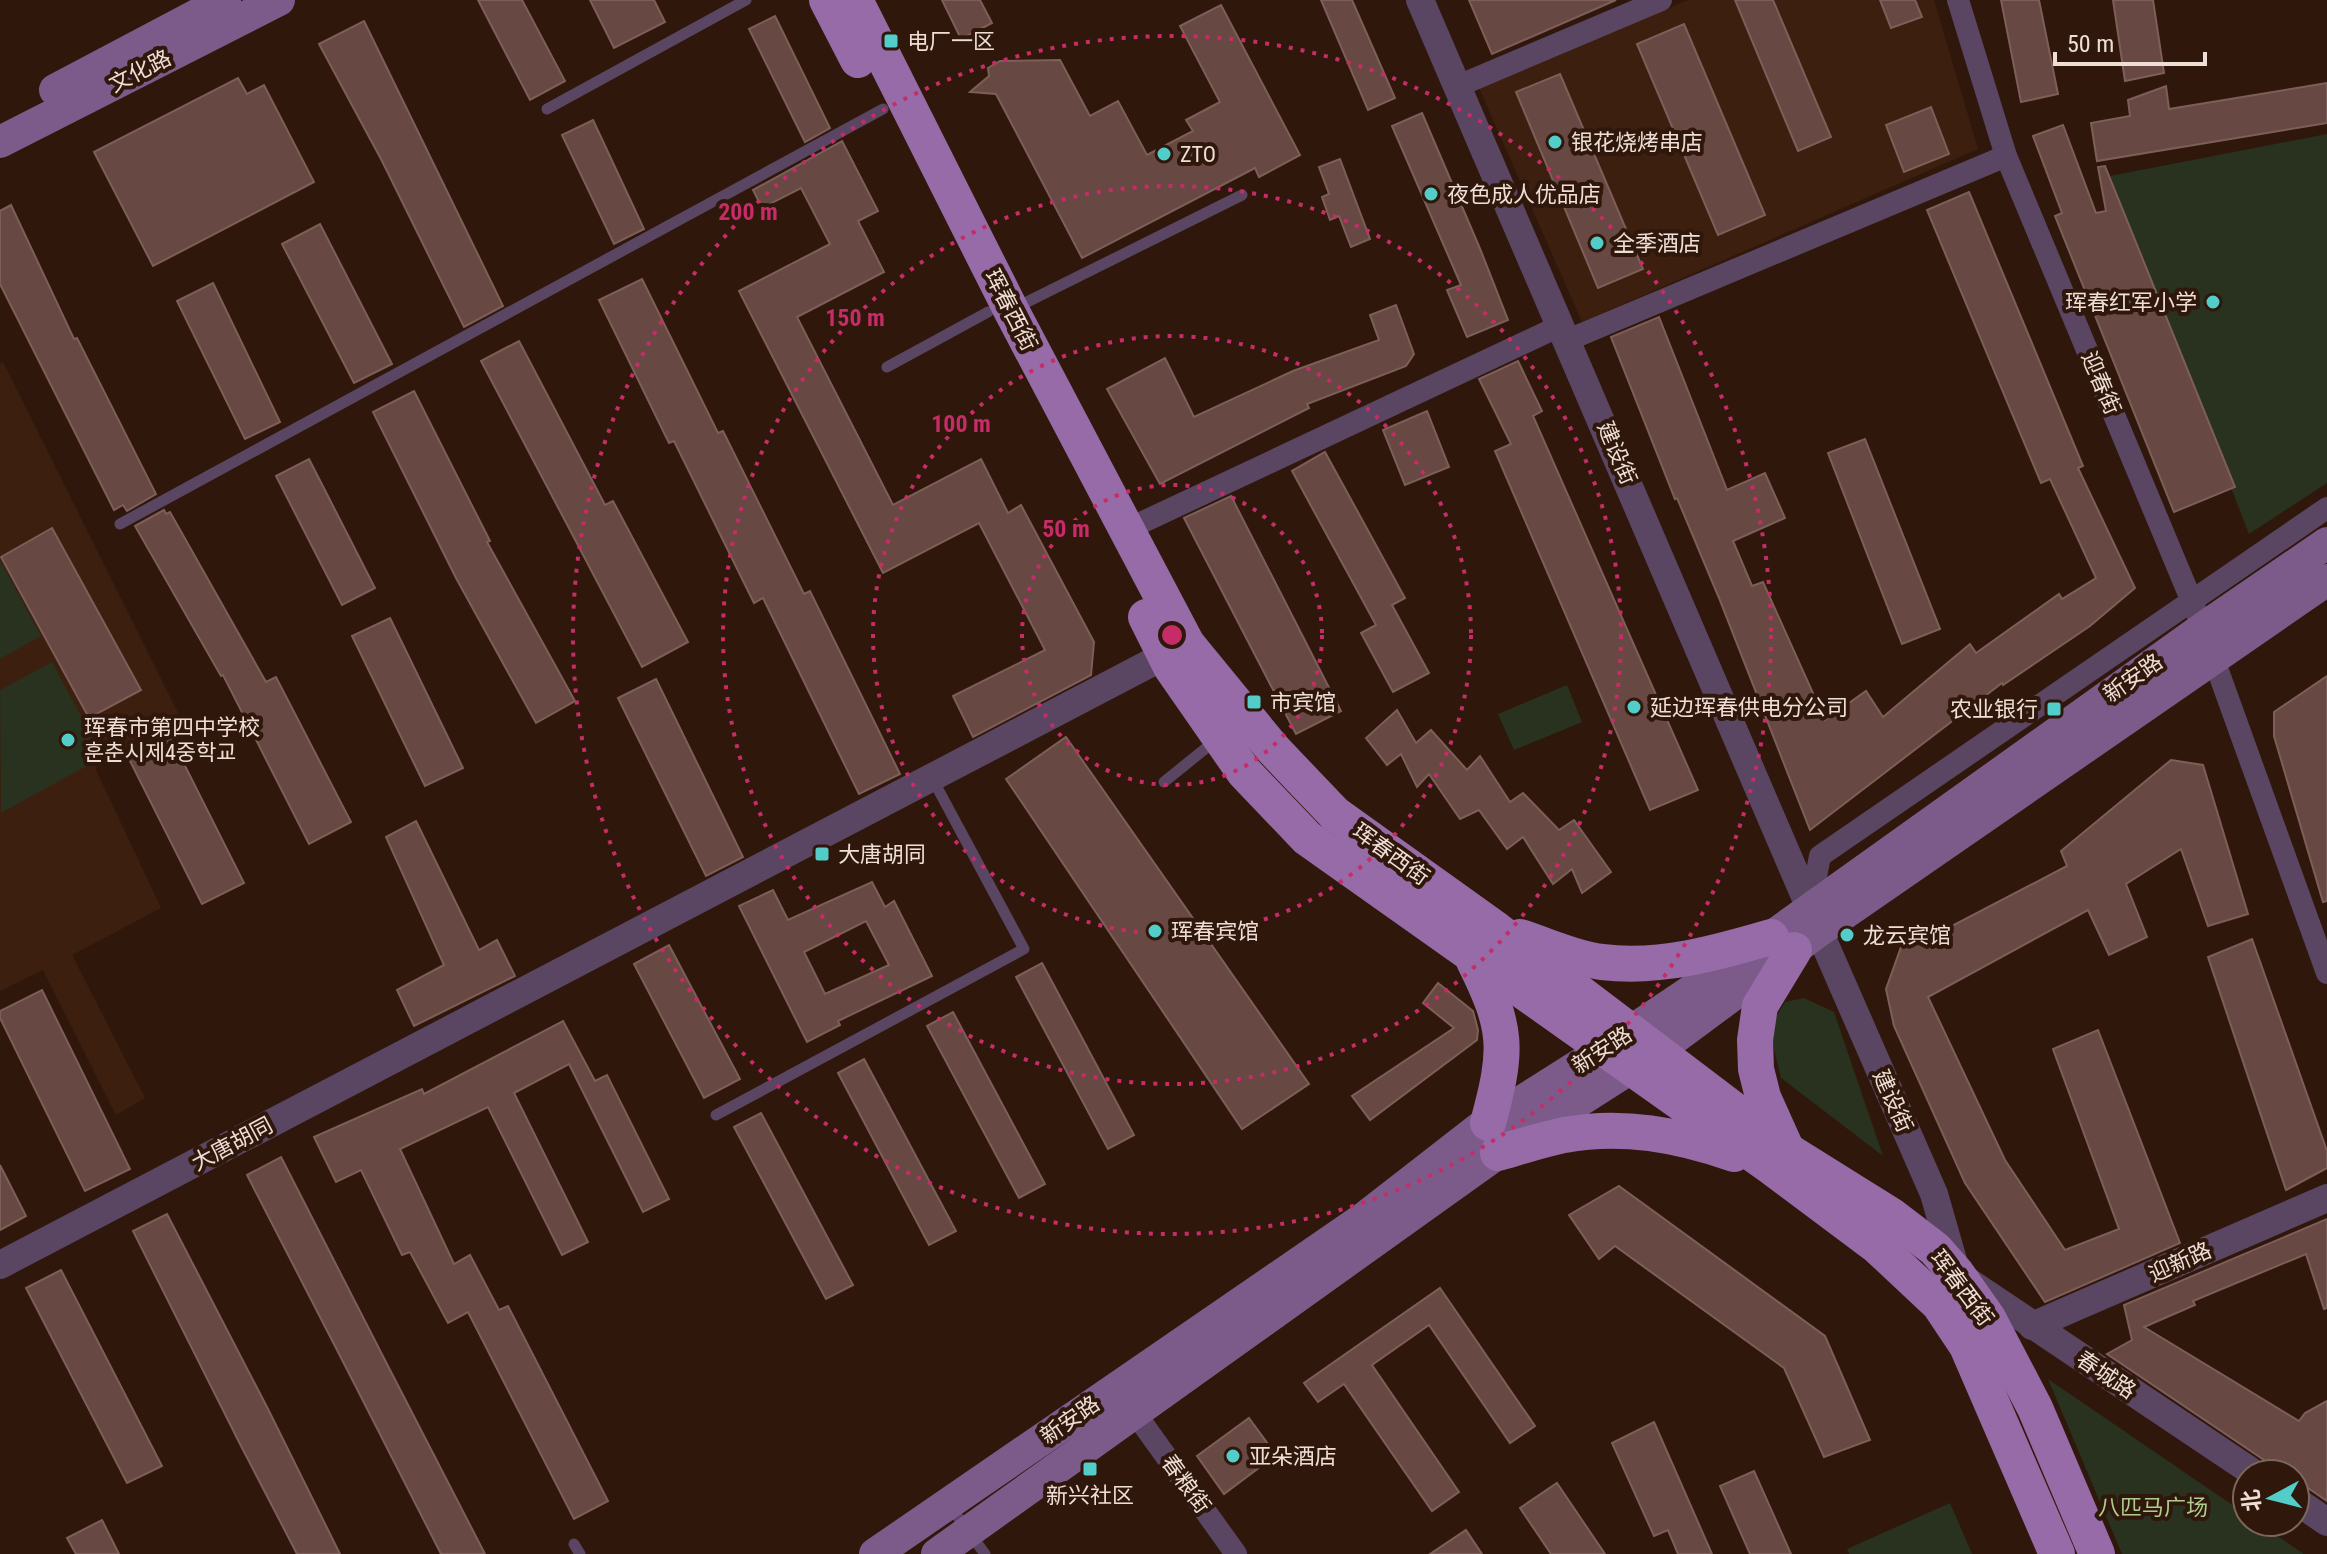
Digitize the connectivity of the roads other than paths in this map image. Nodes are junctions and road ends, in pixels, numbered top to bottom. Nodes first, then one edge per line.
1 (225, 0) edge
2 (279, 0) edge
3 (746, 0) edge
4 (827, 0) edge
5 (855, 0) edge
6 (1420, 0) edge
7 (1661, 0) edge
8 (1958, 0) edge
9 (1458, 86) junction
10 (547, 109) dead end
11 (883, 109) junction
12 (0, 118) edge
13 (0, 142) edge
14 (2006, 156) junction
15 (1242, 195) dead end
16 (1000, 311) junction
17 (1565, 332) junction
18 (887, 367) dead end
19 (2327, 508) edge
20 (120, 524) dead end
21 (1128, 529) junction
22 (2327, 543) edge
23 (2327, 580) edge
24 (2203, 629) junction
25 (1176, 650) junction
26 (1220, 737) junction
27 (932, 778) junction
28 (1164, 782) dead end
29 (1497, 930) junction
30 (1798, 931) junction
31 (1471, 956) junction
32 (2327, 973) edge
33 (1630, 1050) junction
34 (716, 1115) dead end
35 (1493, 1138) junction
36 (1779, 1158) junction
37 (2327, 1198) edge
38 (1372, 1227) junction
39 (0, 1265) edge
40 (1957, 1274) junction
41 (2032, 1326) junction
42 (1135, 1413) junction
43 (2231, 1458) edge
44 (949, 1504) junction
45 (978, 1543) edge
46 (875, 1554) edge
47 (937, 1554) edge
48 (1236, 1554) edge
49 (2057, 1554) edge
50 (2097, 1554) edge

1 - 12 main road, 文化路
2 - 13 main road, 文化路
3 - 10 lane
4 - 11 main road, 珲春西街
5 - 16 main road, 珲春西街
6 - 9 street, 建设街
7 - 9 street
8 - 14 street, 迎春街
9 - 17 street, 建设街
11 - 16 main road, 珲春西街
11 - 20 lane
14 - 17 street
14 - 24 street, 迎春街
15 - 16 lane
16 - 18 lane
16 - 21 main road, 珲春西街
16 - 25 main road, 珲春西街
17 - 21 street
17 - 30 street, 建设街
19 - 24 street
21 - 25 main road, 珲春西街
22 - 24 main road, 新安路
23 - 24 main road, 新安路
24 - 30 main road, 新安路
24 - 30 street
24 - 32 street, 迎春街
25 - 26 main road, 珲春西街
25 - 27 street, 大唐胡同
25 - 29 main road, 珲春西街
26 - 28 lane
26 - 31 main road, 珲春西街
27 - 34 lane
27 - 39 street, 大唐胡同
29 - 30 main road
29 - 33 main road, 珲春西街
30 - 33 main road, 新安路
30 - 36 main road
30 - 40 street, 建设街
31 - 33 main road, 珲春西街
31 - 35 main road
33 - 35 main road, 新安路
33 - 36 main road, 珲春西街
35 - 36 main road
35 - 38 main road, 新安路
36 - 40 main road, 珲春西街
36 - 49 main road, 珲春西街
37 - 41 street, 迎新路
38 - 42 main road, 新安路
38 - 44 main road, 新安路
40 - 41 street, 春城路
40 - 50 main road, 珲春西街
41 - 43 street, 春城路
42 - 45 main road, 新安路
42 - 48 street, 春粮街
44 - 45 lane
44 - 46 main road, 新安路
45 - 47 main road, 新安路

